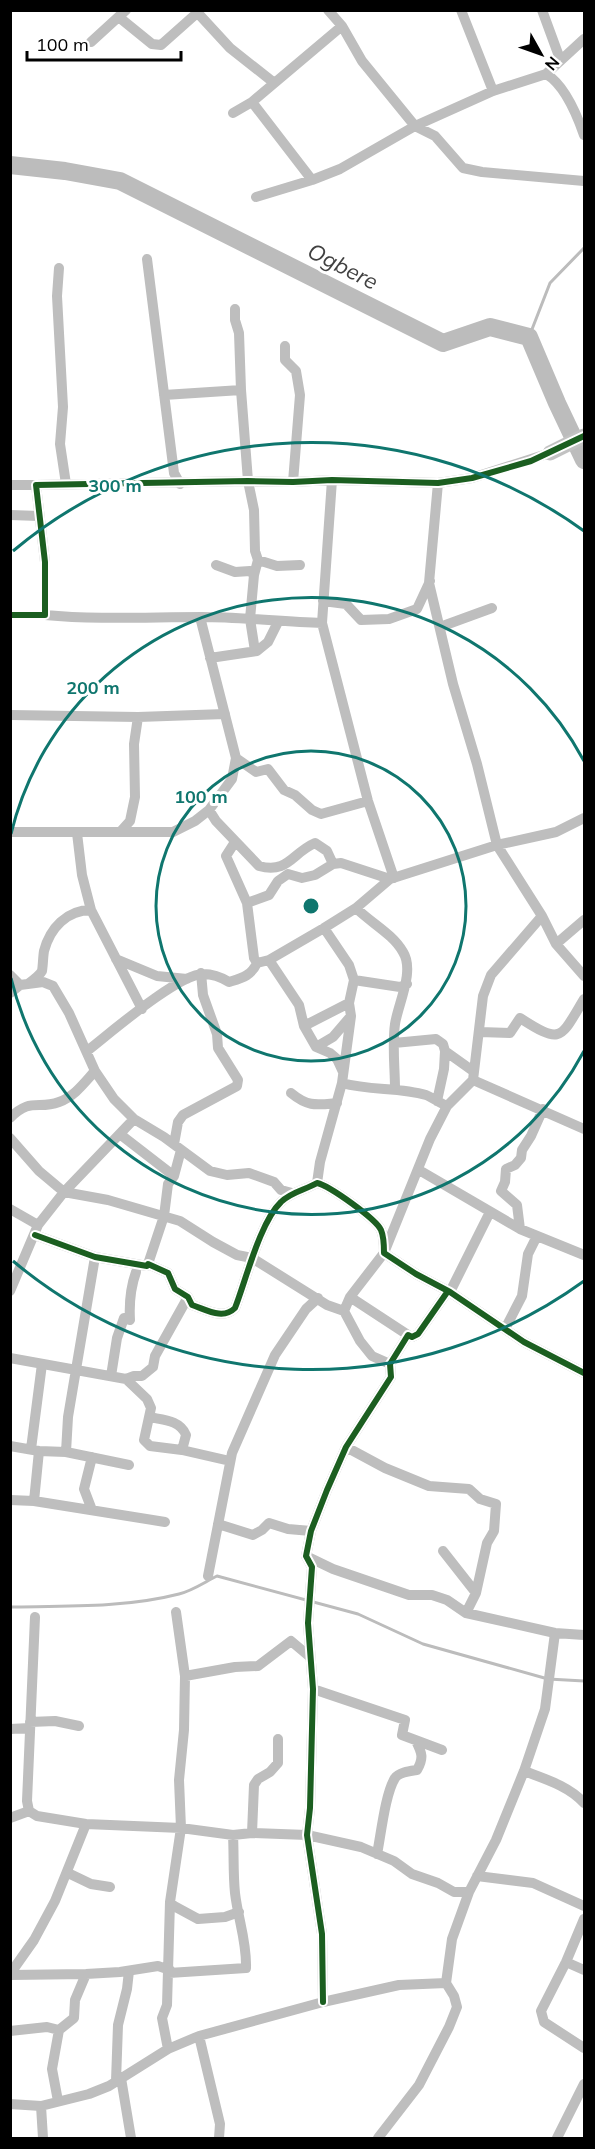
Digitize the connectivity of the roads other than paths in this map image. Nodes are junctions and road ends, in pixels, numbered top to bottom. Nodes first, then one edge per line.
1 (328, 10) edge
2 (461, 10) edge
3 (542, 10) edge
4 (196, 12) edge
5 (123, 14) edge
6 (342, 26) junction
7 (585, 39) edge
8 (91, 42) dead end
9 (560, 59) junction
10 (546, 74) junction
11 (273, 82) junction
12 (493, 91) junction
13 (252, 102) junction
14 (233, 113) dead end
15 (415, 126) junction
16 (585, 135) edge
17 (312, 180) junction
18 (585, 181) edge
19 (256, 197) dead end
20 (147, 259) dead end
21 (59, 268) dead end
22 (234, 309) dead end
23 (285, 346) dead end
24 (241, 390) junction
25 (164, 394) junction
26 (585, 436) edge
27 (550, 453) joint
28 (332, 480) junction
29 (248, 481) junction
30 (293, 482) junction
31 (438, 483) junction
32 (66, 484) junction
33 (180, 484) junction
34 (10, 485) edge
35 (36, 485) junction
36 (10, 515) edge
37 (39, 516) junction
38 (258, 560) junction
39 (216, 565) dead end
40 (300, 565) dead end
41 (254, 575) junction
42 (430, 581) junction
43 (323, 601) junction
44 (492, 608) dead end
45 (10, 615) edge
46 (45, 615) junction
47 (200, 617) junction
48 (250, 619) junction
49 (278, 622) junction
50 (322, 623) junction
51 (440, 627) junction
52 (255, 651) junction
53 (210, 658) junction
54 (225, 714) junction
55 (10, 715) edge
56 (138, 717) junction
57 (236, 758) junction
58 (368, 801) junction
59 (208, 810) junction
60 (585, 818) edge
61 (121, 831) junction
62 (10, 832) edge
63 (77, 833) junction
64 (235, 842) junction
65 (497, 845) junction
66 (333, 864) junction
67 (392, 879) junction
68 (247, 903) junction
69 (356, 908) junction
70 (91, 910) junction
71 (542, 916) junction
72 (585, 920) edge
73 (324, 928) junction
74 (556, 944) junction
75 (116, 959) junction
76 (268, 960) junction
77 (257, 963) junction
78 (201, 974) junction
79 (10, 975) edge
80 (585, 976) edge
81 (187, 979) junction
82 (354, 980) junction
83 (407, 984) junction
84 (24, 985) junction
85 (10, 993) edge
86 (585, 999) edge
87 (349, 1003) junction
88 (142, 1009) junction
89 (351, 1016) junction
90 (304, 1026) junction
91 (480, 1032) junction
92 (394, 1043) junction
93 (316, 1047) junction
94 (87, 1051) junction
95 (445, 1051) junction
96 (95, 1071) junction
97 (473, 1076) junction
98 (343, 1078) junction
99 (395, 1089) junction
100 (291, 1093) dead end
101 (437, 1101) junction
102 (337, 1103) junction
103 (543, 1109) junction
104 (10, 1118) edge
105 (134, 1119) junction
106 (585, 1129) edge
107 (121, 1135) junction
108 (10, 1138) edge
109 (178, 1147) junction
110 (418, 1170) junction
111 (174, 1176) junction
112 (317, 1183) junction
113 (64, 1192) junction
114 (292, 1193) junction
115 (10, 1209) edge
116 (490, 1212) junction
117 (164, 1216) junction
118 (520, 1229) junction
119 (36, 1230) junction
120 (537, 1236) junction
121 (384, 1253) junction
122 (585, 1255) edge
123 (95, 1257) junction
124 (252, 1258) junction
125 (125, 1261) junction
126 (148, 1265) junction
127 (136, 1272) junction
128 (10, 1291) edge
129 (449, 1292) junction
130 (188, 1297) junction
131 (350, 1297) junction
132 (318, 1298) junction
133 (344, 1311) junction
134 (505, 1329) junction
135 (408, 1335) junction
136 (78, 1354) junction
137 (10, 1358) edge
138 (42, 1364) junction
139 (390, 1364) junction
140 (76, 1370) junction
141 (96, 1373) junction
142 (585, 1373) edge
143 (111, 1376) junction
144 (126, 1379) junction
145 (149, 1417) junction
146 (10, 1446) edge
147 (346, 1447) junction
148 (35, 1450) junction
149 (182, 1450) junction
150 (66, 1452) junction
151 (92, 1457) junction
152 (230, 1461) junction
153 (129, 1465) dead end
154 (10, 1500) edge
155 (34, 1501) junction
156 (93, 1510) junction
157 (165, 1522) dead end
158 (218, 1524) junction
159 (311, 1531) junction
160 (443, 1551) dead end
161 (306, 1556) junction
162 (208, 1576) dead end
163 (476, 1593) junction
164 (176, 1612) dead end
165 (466, 1613) junction
166 (35, 1617) dead end
167 (555, 1633) junction
168 (585, 1635) edge
169 (310, 1657) junction
170 (185, 1676) junction
171 (313, 1689) junction
172 (30, 1725) junction
173 (79, 1726) dead end
174 (10, 1729) edge
175 (278, 1739) dead end
176 (416, 1742) junction
177 (442, 1750) dead end
178 (524, 1771) junction
179 (585, 1803) edge
180 (29, 1811) junction
181 (10, 1818) edge
182 (86, 1824) junction
183 (180, 1828) junction
184 (252, 1833) junction
185 (233, 1835) junction
186 (307, 1835) junction
187 (378, 1854) junction
188 (68, 1873) junction
189 (477, 1876) junction
190 (110, 1887) dead end
191 (469, 1892) junction
192 (170, 1902) junction
193 (585, 1906) edge
194 (239, 1912) junction
195 (585, 1918) edge
196 (566, 1962) junction
197 (585, 1970) edge
198 (129, 1971) junction
199 (170, 1972) junction
200 (86, 1974) junction
201 (10, 1975) edge
202 (446, 1983) junction
203 (323, 2002) junction
204 (59, 2030) junction
205 (10, 2031) edge
206 (199, 2036) junction
207 (585, 2048) edge
208 (168, 2049) junction
209 (118, 2079) junction
210 (583, 2091) edge
211 (58, 2101) junction
212 (10, 2104) edge
213 (41, 2106) junction
214 (43, 2139) edge
215 (132, 2139) edge
216 (219, 2139) edge
217 (378, 2139) edge
218 (557, 2139) edge

1 - 6 street
2 - 12 street
3 - 9 street
4 - 5 street
4 - 11 street
5 - 8 street
6 - 11 street
6 - 15 street
7 - 9 street
9 - 10 street
10 - 12 street
10 - 16 street
11 - 13 street
12 - 15 street
13 - 14 street
13 - 17 street
15 - 17 street
15 - 18 street
17 - 19 street
20 - 25 street
21 - 32 street
22 - 24 street
23 - 30 street
24 - 25 street
24 - 29 street
25 - 33 street
26 - 27 street
27 - 31 street
28 - 30 street
28 - 31 street
28 - 43 street
29 - 30 street
29 - 33 street
29 - 38 street
31 - 42 street
32 - 33 street
32 - 35 street
34 - 35 street
35 - 37 street
36 - 37 street
37 - 46 street
38 - 40 street
38 - 41 street
39 - 41 street
41 - 48 street
42 - 43 street
42 - 51 street
43 - 50 street
44 - 51 street
45 - 46 street
46 - 47 street
47 - 48 street
47 - 53 street
48 - 49 street
48 - 52 street
49 - 50 street
49 - 52 street
50 - 58 street
51 - 65 street
52 - 53 street
53 - 54 street
54 - 56 street
54 - 57 street
55 - 56 street
56 - 61 street
57 - 58 street
57 - 59 street
58 - 67 street
59 - 61 street
59 - 64 street
60 - 65 street
61 - 63 street
62 - 63 street
63 - 70 street
64 - 66 street
64 - 68 street
65 - 67 street
65 - 71 street
66 - 67 street
66 - 68 street
67 - 69 street
68 - 77 street
69 - 73 street
69 - 83 street
70 - 75 street
70 - 84 street
71 - 74 street
71 - 91 street
72 - 74 street
73 - 76 street
73 - 82 street
74 - 80 street
75 - 81 street
75 - 88 street
76 - 77 street
76 - 90 street
77 - 78 street
78 - 81 street
78 - 109 street
79 - 84 street
81 - 88 street
82 - 83 street
82 - 87 street
83 - 92 street
84 - 85 street
84 - 94 street
86 - 91 street
87 - 89 street
87 - 90 street
88 - 94 street
89 - 93 street
89 - 98 street
90 - 93 street
91 - 97 street
92 - 95 street
92 - 99 street
93 - 98 street
94 - 96 street
95 - 97 street
95 - 101 street
96 - 104 street
96 - 105 street
97 - 101 street
97 - 103 street
98 - 99 street
98 - 102 street
99 - 101 street
100 - 102 street
101 - 110 street
102 - 112 street
103 - 106 street
103 - 118 street
105 - 107 street
105 - 109 street
107 - 111 street
107 - 113 street
108 - 113 street
109 - 111 street
109 - 114 street
110 - 116 street
110 - 121 street
111 - 117 street
112 - 114 street
112 - 121 street
113 - 117 street
113 - 119 street
114 - 124 street
115 - 119 street
116 - 118 street
116 - 129 street
117 - 124 street
117 - 126 street
118 - 120 street
119 - 123 street
119 - 128 street
120 - 122 street
120 - 134 street
121 - 129 street
121 - 131 street
123 - 125 street
123 - 136 street
124 - 130 street
124 - 132 street
125 - 126 street
125 - 127 street
126 - 127 street
126 - 130 street
127 - 143 street
129 - 134 street
129 - 135 street
130 - 144 street
131 - 133 street
131 - 135 street
132 - 133 street
132 - 152 street
133 - 139 street
134 - 142 street
135 - 139 street
136 - 140 street
136 - 141 street
137 - 138 street
138 - 140 street
138 - 148 street
139 - 147 street
140 - 141 street
140 - 150 street
141 - 143 street
143 - 144 street
144 - 145 street
145 - 149 street
145 - 149 street
146 - 148 street
147 - 159 street
147 - 163 street
148 - 150 street
148 - 155 street
149 - 152 street
150 - 151 street
151 - 153 street
151 - 156 street
152 - 158 street
154 - 155 street
155 - 156 street
156 - 157 street
158 - 159 street
158 - 162 street
159 - 161 street
160 - 163 street
161 - 165 street
161 - 169 street
163 - 165 street
164 - 170 street
165 - 167 street
166 - 172 street
167 - 168 street
167 - 178 street
169 - 170 street
169 - 171 street
170 - 183 street
171 - 176 street
171 - 186 street
172 - 173 street
172 - 174 street
172 - 180 street
175 - 184 street
176 - 177 street
176 - 187 street
178 - 179 street
178 - 189 street
180 - 181 street
180 - 182 street
182 - 183 street
182 - 188 street
183 - 185 street
183 - 192 street
184 - 185 street
184 - 186 street
185 - 194 street
186 - 187 street
186 - 203 street
187 - 191 street
188 - 190 street
188 - 201 street
189 - 191 street
189 - 193 street
191 - 202 street
192 - 194 street
192 - 199 street
194 - 199 street
195 - 196 street
196 - 197 street
196 - 207 street
198 - 199 street
198 - 200 street
198 - 209 street
199 - 208 street
200 - 201 street
200 - 204 street
202 - 203 street
202 - 217 street
203 - 206 street
204 - 205 street
204 - 211 street
206 - 208 street
206 - 216 street
208 - 209 street
209 - 211 street
209 - 215 street
210 - 218 street
211 - 213 street
212 - 213 street
213 - 214 street

